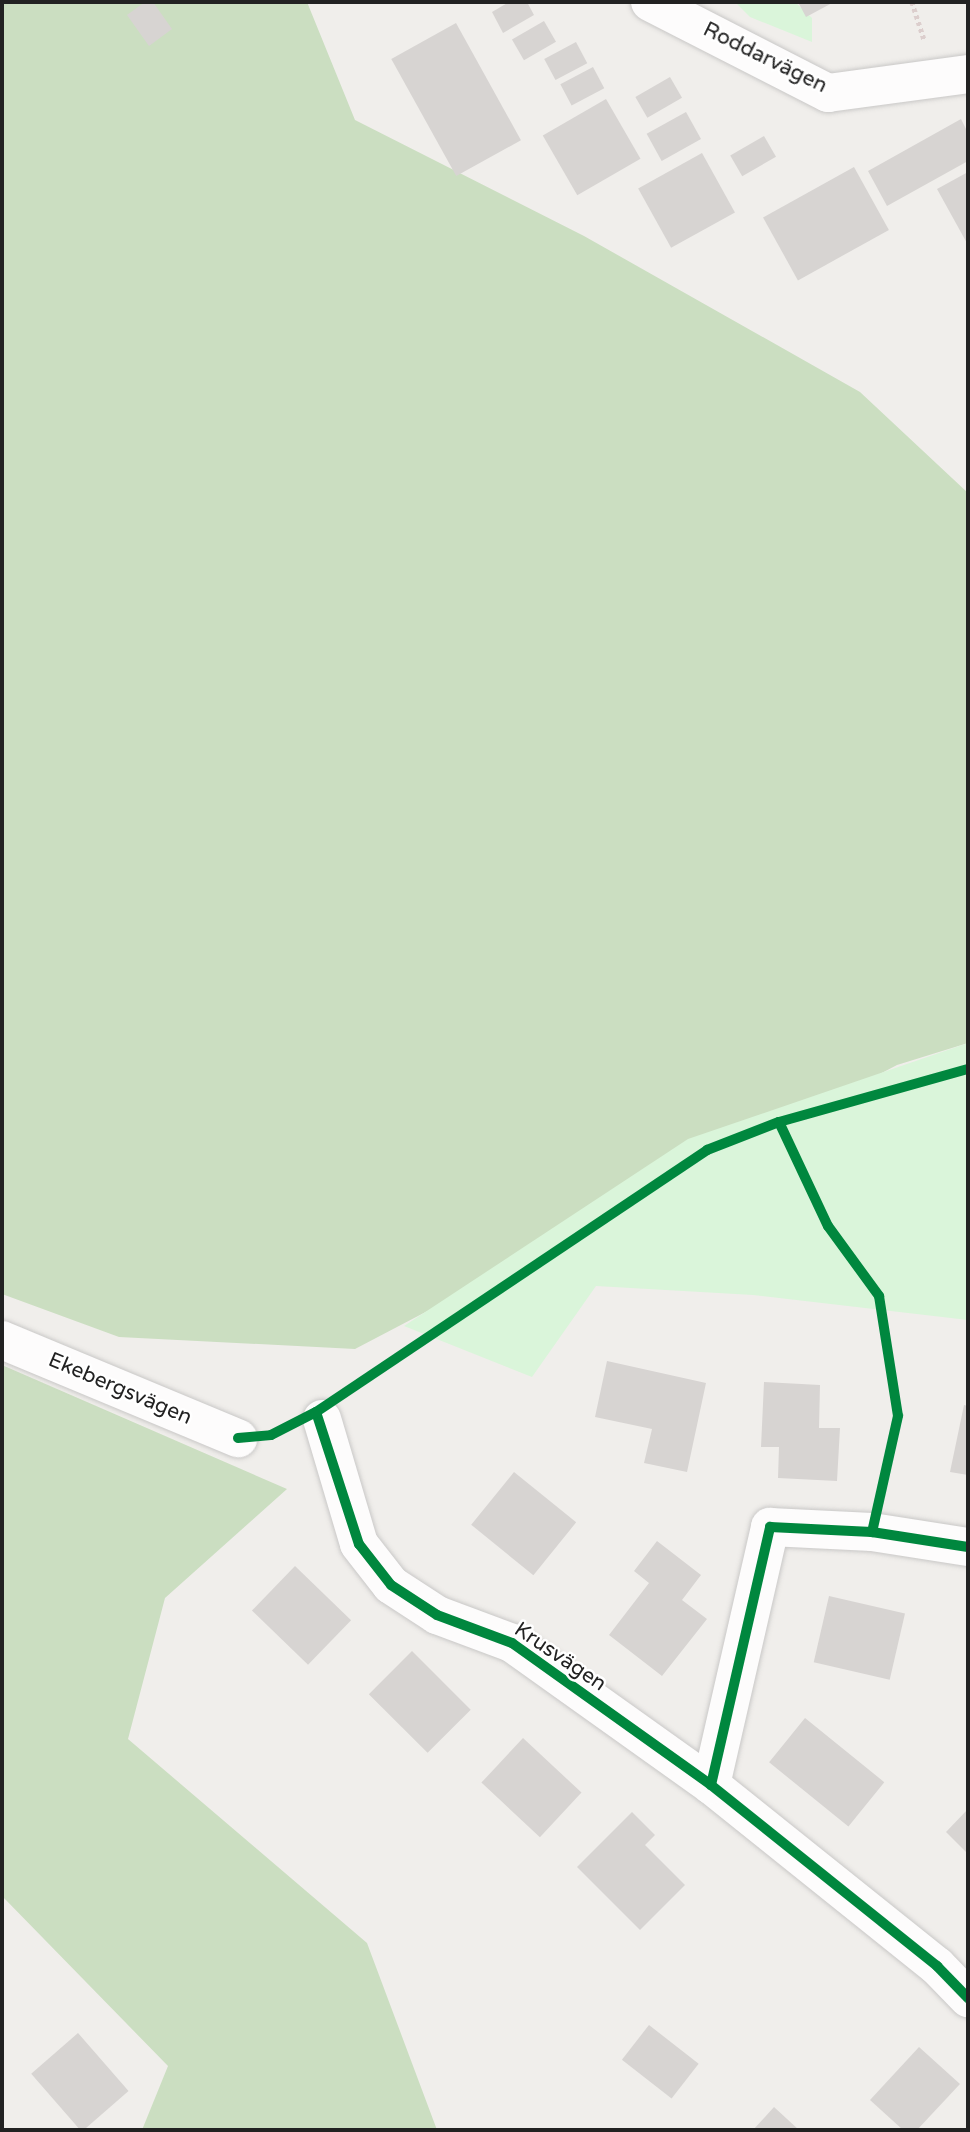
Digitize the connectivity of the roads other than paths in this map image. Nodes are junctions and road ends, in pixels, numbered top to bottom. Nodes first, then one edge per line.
1 (650, 2) edge
2 (968, 74) edge
3 (2, 1340) edge
4 (322, 1419) dead end
5 (238, 1438) dead end
6 (968, 1547) edge
7 (711, 1784) junction
8 (968, 1998) edge

1 - 2 street, Roddarvägen
3 - 5 street, Ekebergsvägen
4 - 7 street, Krusvägen
6 - 7 street
7 - 8 street, Krusvägen

